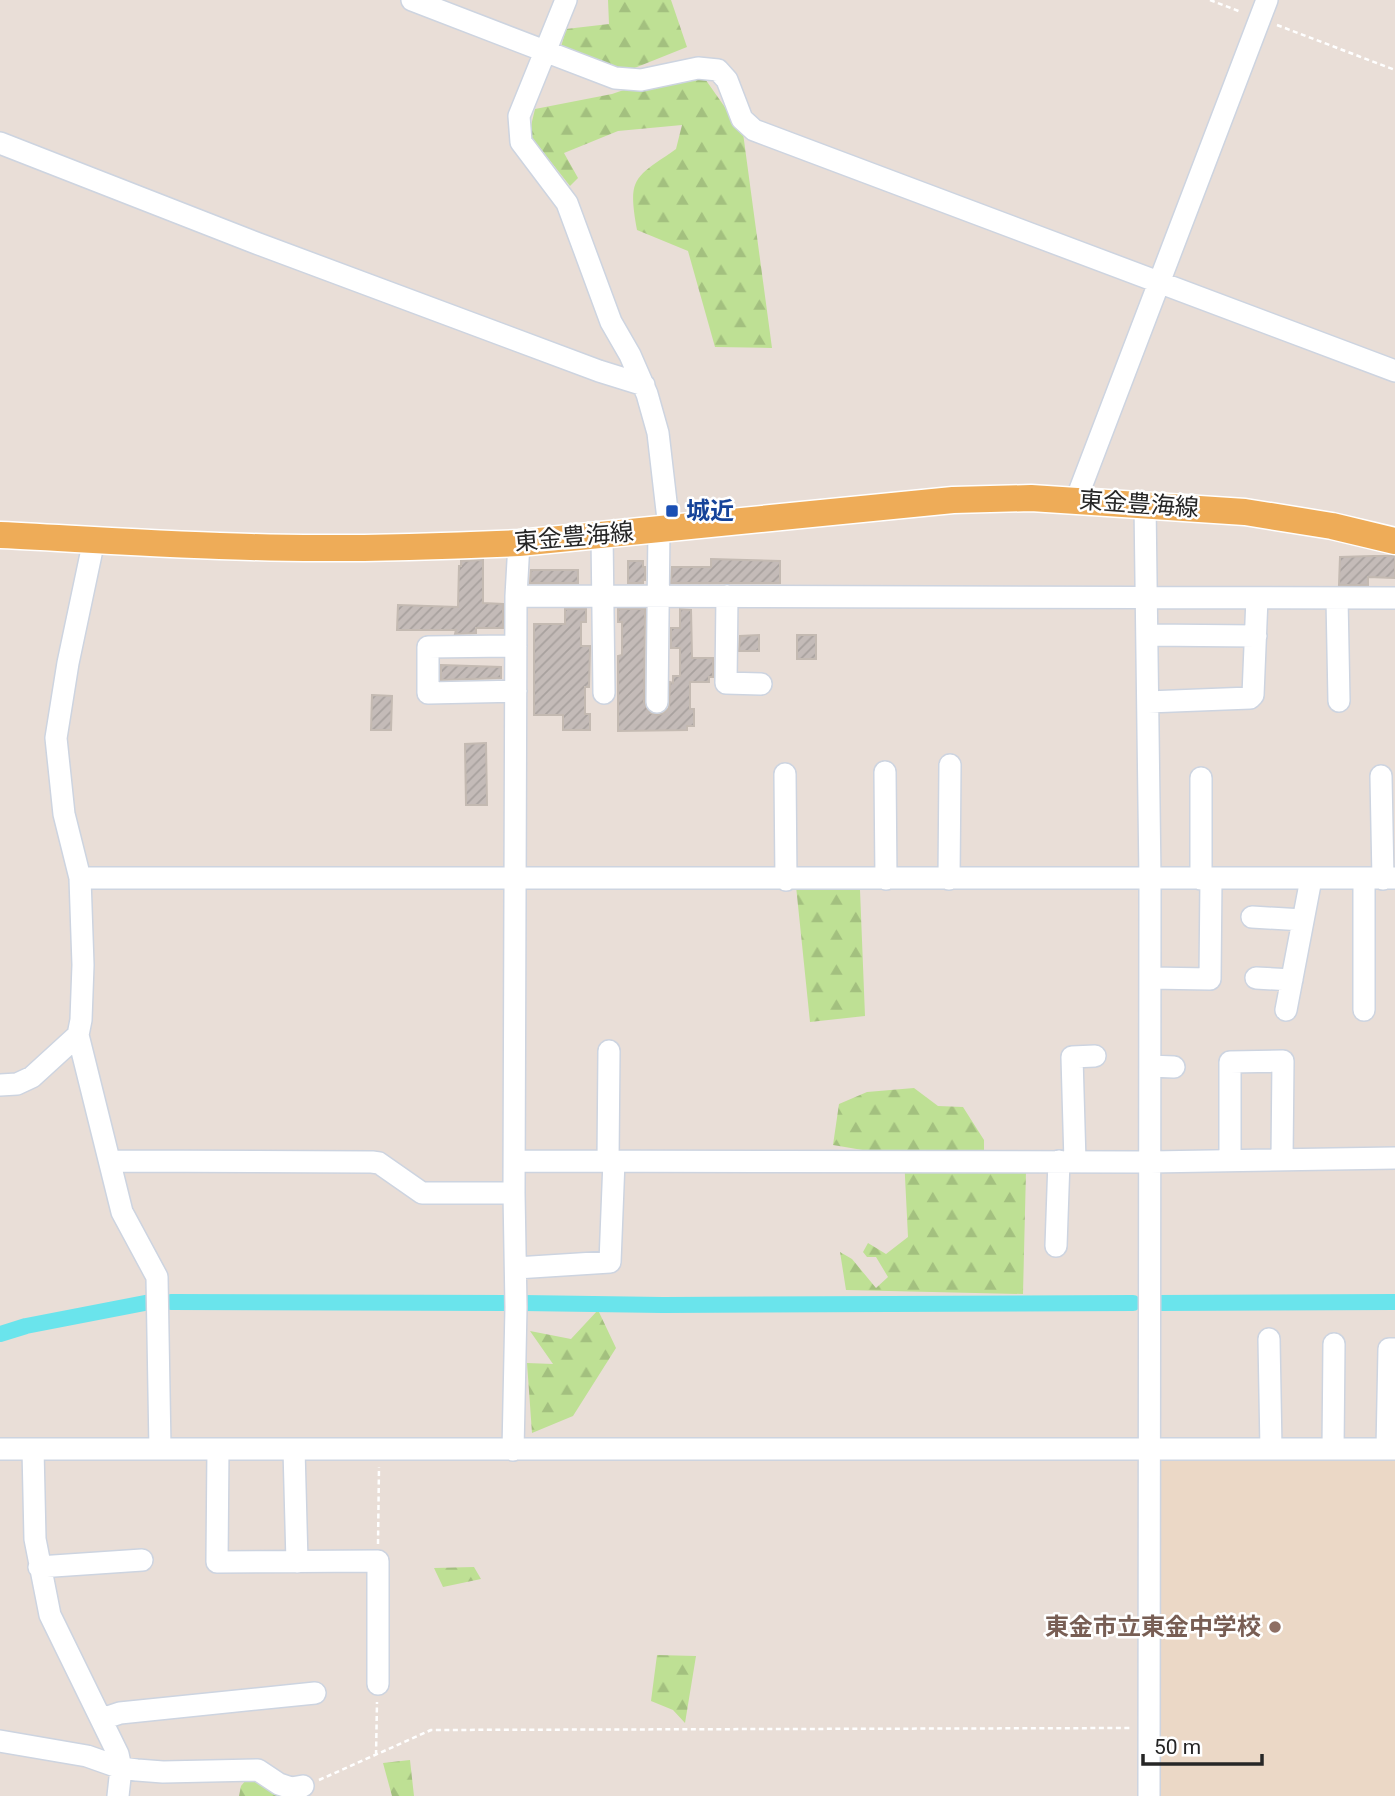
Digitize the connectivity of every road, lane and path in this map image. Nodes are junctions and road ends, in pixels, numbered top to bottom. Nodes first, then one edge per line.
1 (412, 0) edge
2 (566, 0) edge
3 (1210, 0) edge
4 (1263, 9) edge
5 (547, 51) junction
6 (1395, 70) edge
7 (0, 143) edge
8 (1160, 283) junction
9 (1395, 371) edge
10 (643, 385) junction
11 (1076, 500) junction
12 (1145, 504) junction
13 (664, 528) junction
14 (602, 534) junction
15 (0, 535) edge
16 (94, 540) junction
17 (1395, 541) edge
18 (519, 542) junction
19 (516, 596) junction
20 (603, 596) junction
21 (658, 596) junction
22 (727, 596) junction
23 (1147, 598) junction
24 (1257, 598) junction
25 (1338, 598) junction
26 (1395, 598) edge
27 (1148, 635) junction
28 (1256, 636) junction
29 (516, 646) junction
30 (761, 684) dead end
31 (516, 691) junction
32 (604, 693) dead end
33 (1339, 701) dead end
34 (657, 702) dead end
35 (1148, 702) junction
36 (950, 765) dead end
37 (885, 772) dead end
38 (785, 774) dead end
39 (1381, 776) dead end
40 (1201, 778) dead end
41 (80, 878) junction
42 (1381, 878) edge
43 (886, 879) junction
44 (949, 879) junction
45 (1150, 879) junction
46 (1206, 879) junction
47 (1311, 879) junction
48 (516, 880) junction
49 (786, 880) junction
50 (1252, 917) dead end
51 (1303, 920) junction
52 (1150, 978) junction
53 (1256, 978) dead end
54 (1292, 980) junction
55 (1286, 1010) dead end
56 (1364, 1010) dead end
57 (78, 1035) junction
58 (609, 1051) dead end
59 (1095, 1056) dead end
60 (1150, 1066) junction
61 (1174, 1067) dead end
62 (0, 1085) edge
63 (1395, 1158) edge
64 (1283, 1159) junction
65 (1230, 1160) junction
66 (110, 1161) junction
67 (514, 1161) junction
68 (611, 1161) junction
69 (1067, 1161) junction
70 (1150, 1161) junction
71 (514, 1193) junction
72 (1056, 1245) dead end
73 (516, 1268) junction
74 (1269, 1339) dead end
75 (1334, 1344) dead end
76 (1395, 1349) edge
77 (0, 1448) edge
78 (33, 1449) junction
79 (160, 1449) junction
80 (218, 1449) junction
81 (294, 1449) junction
82 (1148, 1449) junction
83 (1271, 1449) junction
84 (1333, 1449) junction
85 (1391, 1449) edge
86 (380, 1450) junction
87 (513, 1450) junction
88 (142, 1560) dead end
89 (378, 1561) junction
90 (297, 1562) junction
91 (39, 1567) junction
92 (378, 1684) joint
93 (315, 1693) dead end
94 (102, 1719) junction
95 (1149, 1728) junction
96 (0, 1741) edge
97 (376, 1756) junction
98 (121, 1768) junction
99 (303, 1786) joint
100 (118, 1796) edge
101 (1149, 1796) edge

1 - 5 street
2 - 5 street
3 - 4 path
4 - 6 path
4 - 8 street
5 - 8 street
5 - 10 street
7 - 10 street
8 - 9 street
8 - 11 street
10 - 13 street
11 - 12 main road, 東金豊海線
11 - 13 main road, 東金豊海線
12 - 17 main road, 東金豊海線
12 - 23 street
13 - 14 main road, 東金豊海線
13 - 21 street
14 - 18 main road, 東金豊海線
14 - 20 street
15 - 16 main road, 東金豊海線
16 - 18 main road, 東金豊海線
16 - 41 street
18 - 19 street
19 - 20 street
19 - 29 street
20 - 21 street
20 - 32 street
21 - 22 street
21 - 34 street
22 - 23 street
22 - 30 street
23 - 24 street
23 - 27 street
24 - 25 street
24 - 28 street
25 - 26 street
25 - 33 street
27 - 28 street
27 - 35 street
28 - 35 street
29 - 31 street
29 - 31 street
31 - 48 street
35 - 45 street
36 - 44 street
37 - 43 street
38 - 49 street
39 - 42 street
40 - 46 street
41 - 48 street
41 - 57 street
42 - 47 street
42 - 56 street
43 - 44 street
43 - 49 street
44 - 45 street
45 - 46 street
45 - 52 street
46 - 47 street
46 - 52 street
47 - 51 street
48 - 49 street
48 - 67 street
50 - 51 street
51 - 54 street
52 - 60 street
53 - 54 street
54 - 55 street
57 - 62 street
57 - 66 street
58 - 68 street
59 - 69 street
60 - 61 street
60 - 70 street
63 - 64 street
64 - 65 street
64 - 65 street
65 - 70 street
66 - 71 street
66 - 79 street
67 - 68 street
67 - 71 street
68 - 69 street
68 - 73 street
69 - 70 street
69 - 72 street
70 - 82 street
71 - 73 street
73 - 87 street
74 - 83 street
75 - 84 street
76 - 85 street
77 - 78 street
78 - 79 street
78 - 91 street
79 - 80 street
80 - 81 street
80 - 90 street
81 - 86 street
81 - 90 street
82 - 83 street
82 - 87 street
82 - 95 street
83 - 84 street
84 - 85 street
86 - 87 street
86 - 89 path
88 - 91 street
89 - 90 street
89 - 92 street
91 - 94 street
92 - 97 path
93 - 94 street
94 - 98 street
95 - 97 path
95 - 101 street
96 - 98 street
97 - 99 path
98 - 99 street
98 - 100 street

